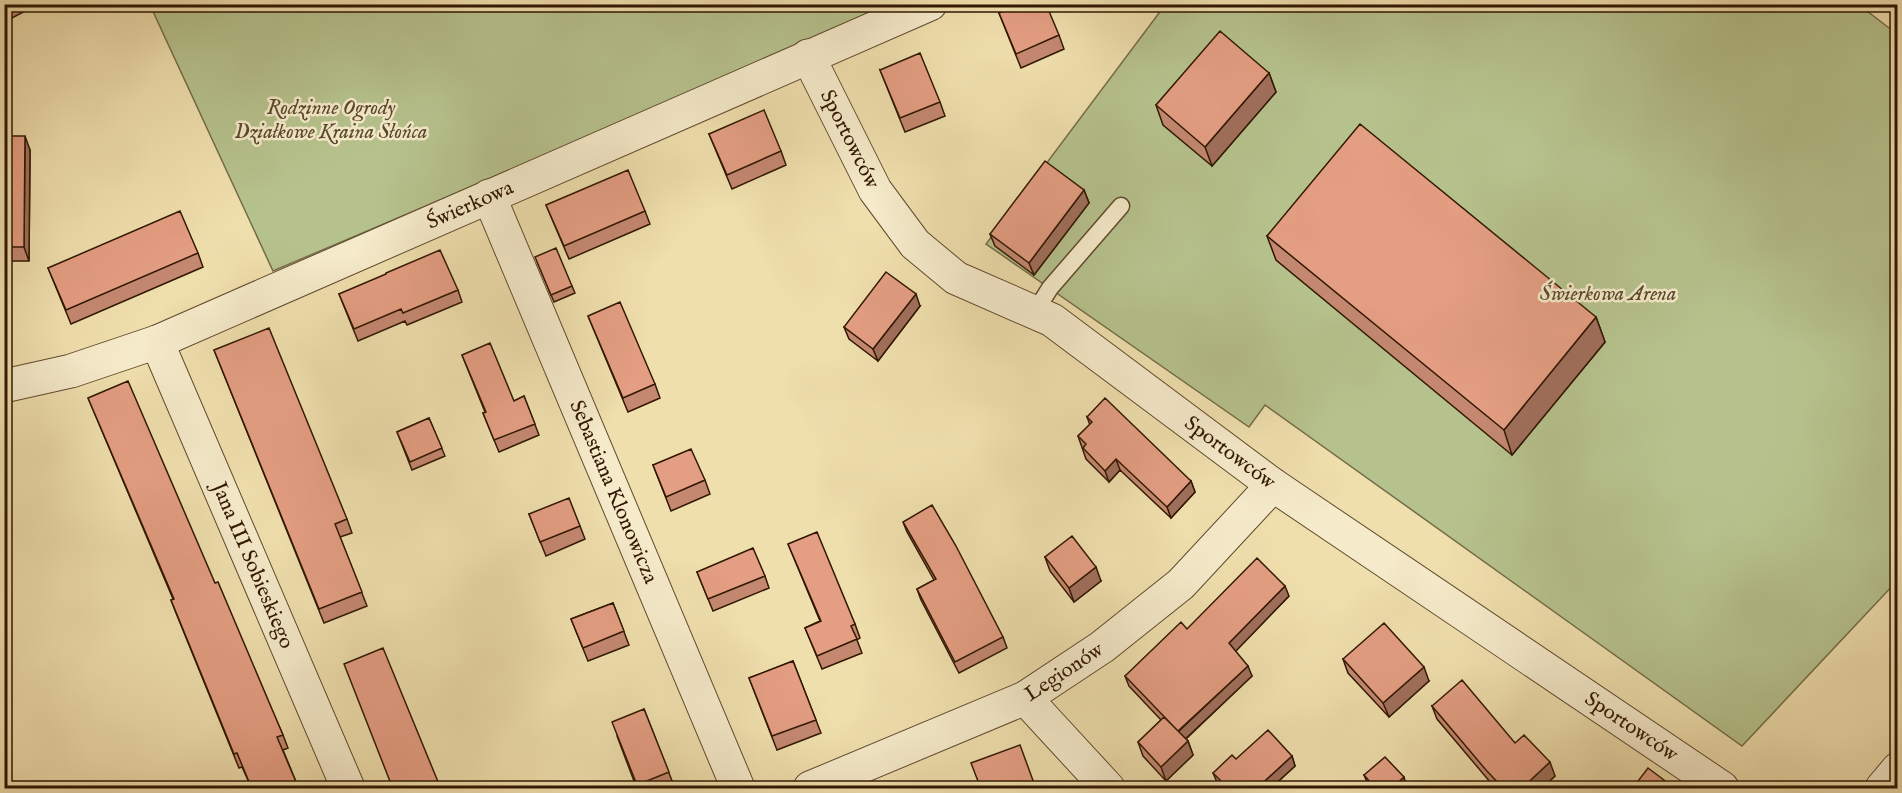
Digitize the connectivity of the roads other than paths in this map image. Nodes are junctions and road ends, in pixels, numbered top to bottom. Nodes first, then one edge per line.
1 (930, 4) edge
2 (808, 56) junction
3 (489, 196) junction
4 (1121, 206) dead end
5 (1035, 312) junction
6 (157, 342) junction
7 (4, 386) edge
8 (1273, 485) junction
9 (1025, 698) junction
10 (1898, 769) edge
11 (348, 789) edge
12 (738, 789) edge
13 (810, 789) edge
14 (1108, 789) edge
15 (1722, 789) edge
16 (1882, 789) edge

1 - 2 street, Świerkowa
2 - 3 street, Świerkowa
2 - 5 street, Sportowców
3 - 6 street, Świerkowa
3 - 12 street, Sebastiana Klonowicza
4 - 5 lane
5 - 8 street, Sportowców
6 - 7 street, Świerkowa
6 - 11 street, Jana III Sobieskiego
8 - 9 street, Legionów
8 - 15 street, Sportowców
9 - 13 street, Legionów
9 - 14 street
10 - 16 street

